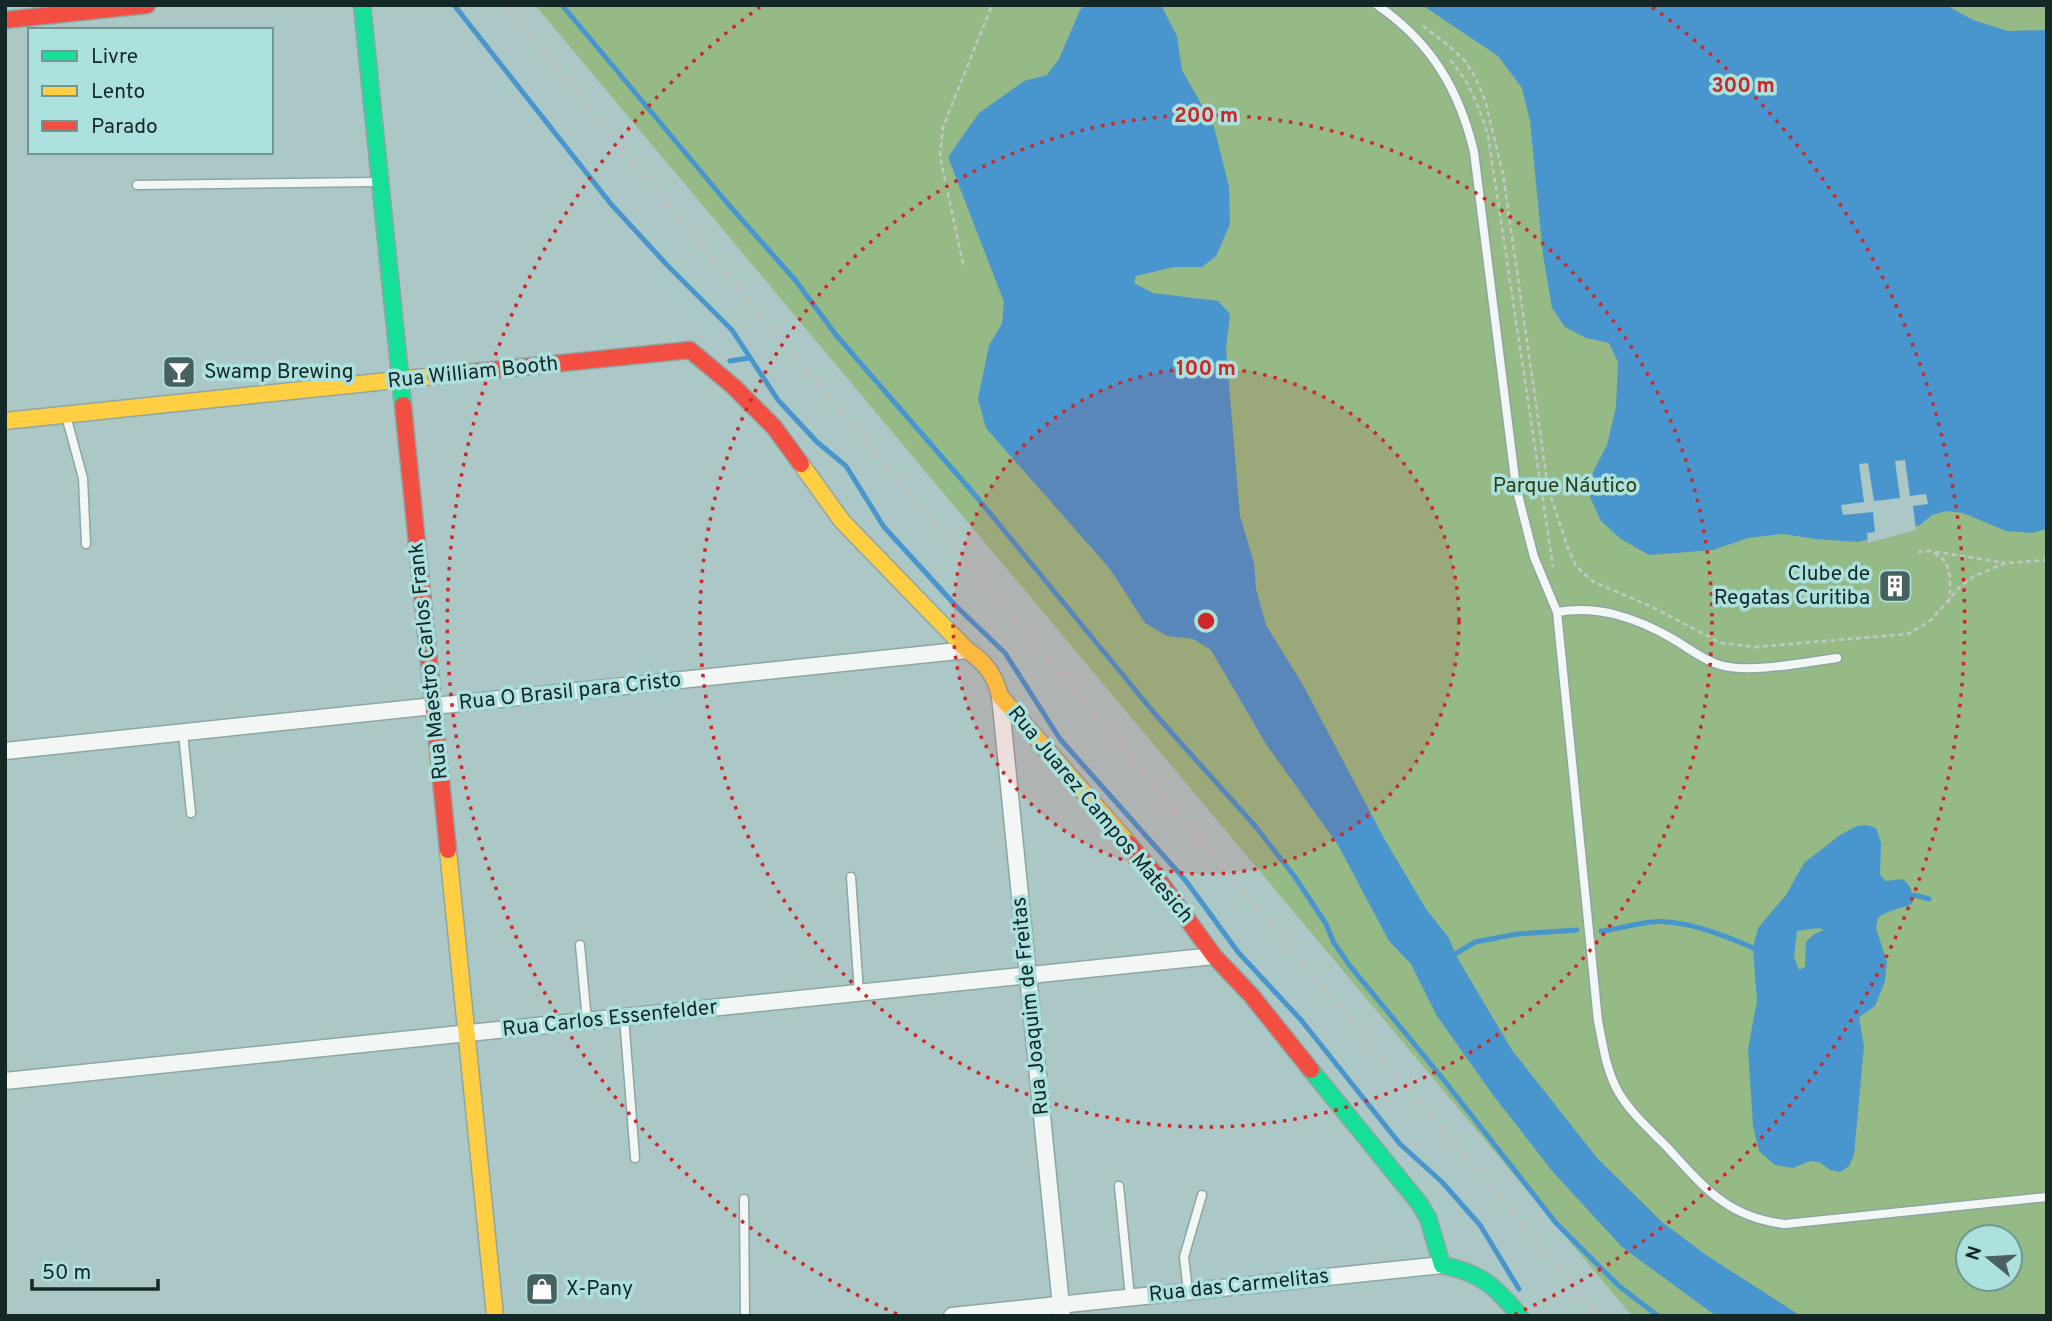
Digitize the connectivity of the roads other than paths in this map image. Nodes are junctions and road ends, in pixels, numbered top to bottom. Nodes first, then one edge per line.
1 (147, 5) edge
2 (362, 5) edge
3 (1377, 5) edge
4 (5, 20) edge
5 (380, 182) junction
6 (137, 185) dead end
7 (690, 350) joint
8 (400, 380) junction
9 (66, 414) junction
10 (5, 421) edge
11 (86, 544) dead end
12 (1557, 612) junction
13 (967, 650) junction
14 (1837, 658) dead end
15 (1000, 696) junction
16 (433, 706) junction
17 (183, 732) junction
18 (5, 751) edge
19 (191, 813) dead end
20 (851, 877) dead end
21 (580, 945) dead end
22 (1214, 956) junction
23 (1028, 975) junction
24 (859, 993) junction
25 (624, 1017) junction
26 (587, 1021) junction
27 (467, 1034) junction
28 (5, 1081) edge
29 (635, 1158) dead end
30 (1119, 1186) dead end
31 (1202, 1195) dead end
32 (2047, 1197) edge
33 (744, 1199) dead end
34 (1442, 1265) junction
35 (1188, 1291) junction
36 (1130, 1297) junction
37 (1061, 1310) edge
38 (495, 1316) edge
39 (745, 1316) edge
40 (952, 1316) edge
41 (1520, 1316) edge

1 - 4 street
2 - 5 street, Rua Maestro Carlos Frank
3 - 12 lane
5 - 6 lane
5 - 8 street, Rua Maestro Carlos Frank
7 - 8 street, Rua William Booth
7 - 13 street, Rua Juarez Campos Matesich
8 - 9 street, Rua William Booth
8 - 16 street, Rua Maestro Carlos Frank
9 - 10 street, Rua William Booth
9 - 11 lane
12 - 14 lane
12 - 32 lane
13 - 15 street, Rua Juarez Campos Matesich
13 - 16 street, Rua O Brasil para Cristo
15 - 22 street, Rua Juarez Campos Matesich
15 - 23 street, Rua Joaquim de Freitas
16 - 17 street, Rua O Brasil para Cristo
16 - 27 street, Rua Maestro Carlos Frank
17 - 18 street, Rua O Brasil para Cristo
17 - 19 lane
20 - 24 lane
21 - 26 lane
22 - 23 street, Rua Carlos Essenfelder
22 - 34 street, Rua Juarez Campos Matesich
23 - 24 street, Rua Carlos Essenfelder
23 - 37 street, Rua Joaquim de Freitas
24 - 25 street, Rua Carlos Essenfelder
25 - 26 street, Rua Carlos Essenfelder
25 - 29 lane
26 - 27 street, Rua Carlos Essenfelder
27 - 28 street, Rua Carlos Essenfelder
27 - 38 street, Rua Maestro Carlos Frank
30 - 36 lane
31 - 35 lane
33 - 39 lane
34 - 35 street, Rua das Carmelitas
34 - 41 street
35 - 36 street, Rua das Carmelitas
36 - 37 street, Rua das Carmelitas
37 - 40 street, Rua das Carmelitas

